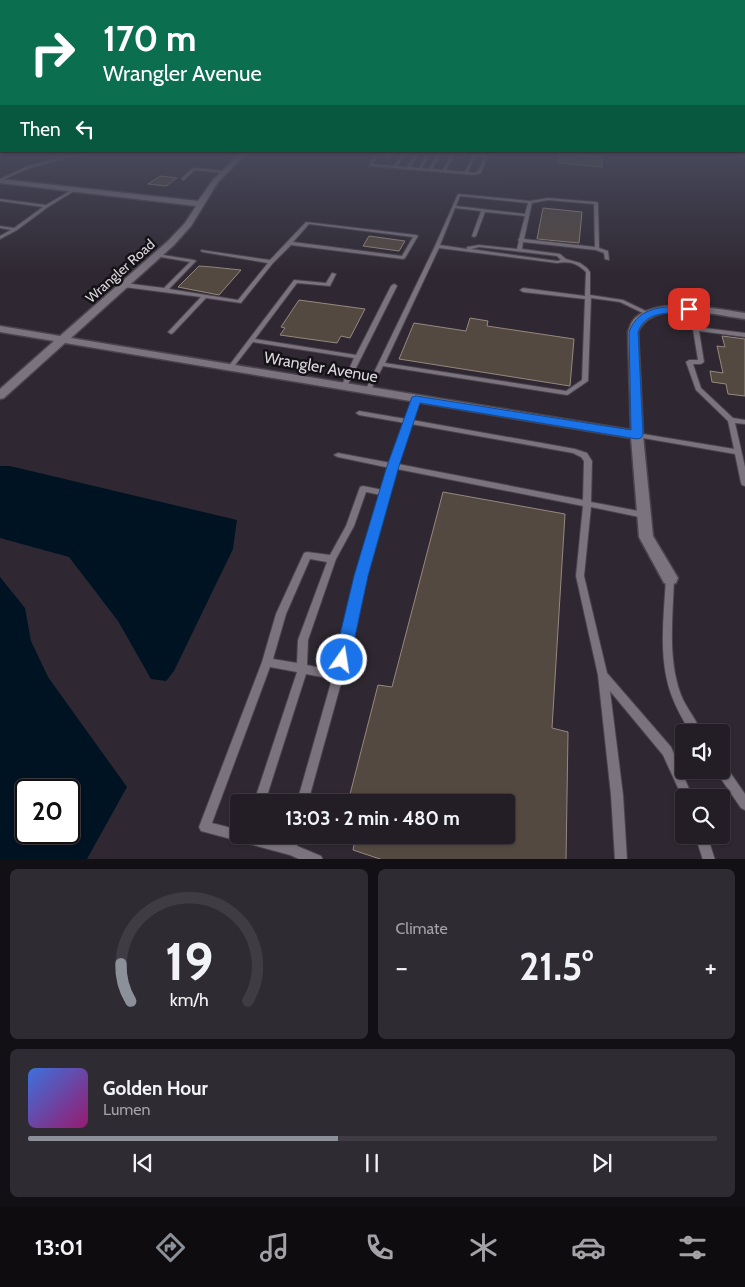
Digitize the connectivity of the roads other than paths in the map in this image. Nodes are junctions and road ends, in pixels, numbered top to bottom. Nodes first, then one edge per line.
1 (67, 194) edge
2 (111, 194) edge
3 (209, 194) edge
4 (0, 200) edge
5 (530, 202) junction
6 (202, 204) junction
7 (47, 206) junction
8 (454, 207) junction
9 (483, 211) junction
10 (527, 215) junction
11 (0, 227) edge
12 (15, 229) junction
13 (474, 236) dead end
14 (0, 238) edge
15 (520, 240) junction
16 (290, 243) junction
17 (437, 246) junction
18 (464, 249) junction
19 (597, 249) junction
20 (203, 251) dead end
21 (519, 251) junction
22 (157, 256) junction
23 (607, 259) dead end
24 (564, 260) junction
25 (271, 262) junction
26 (334, 274) dead end
27 (124, 285) junction
28 (394, 286) dead end
29 (165, 290) junction
30 (523, 290) dead end
31 (204, 297) junction
32 (588, 297) junction
33 (649, 314) junction
34 (745, 316) edge
35 (0, 329) edge
36 (171, 332) dead end
37 (745, 335) edge
38 (63, 339) junction
39 (251, 340) junction
40 (358, 357) junction
41 (382, 364) junction
42 (230, 368) junction
43 (344, 387) junction
44 (368, 391) junction
45 (0, 395) edge
46 (416, 399) junction
47 (359, 413) dead end
48 (731, 420) junction
49 (409, 422) junction
50 (745, 422) edge
51 (637, 435) junction
52 (738, 452) junction
53 (338, 455) dead end
54 (393, 466) junction
55 (745, 482) edge
56 (386, 492) junction
57 (587, 504) junction
58 (644, 515) junction
59 (332, 559) junction
60 (670, 578) joint
61 (267, 662) junction
62 (302, 671) junction
63 (338, 676) junction
64 (603, 676) junction
65 (690, 724) edge
66 (728, 779) edge
67 (684, 789) edge
68 (262, 794) edge
69 (305, 794) edge
70 (745, 804) edge
71 (230, 833) edge
72 (272, 844) edge
73 (291, 844) edge
74 (704, 844) edge
75 (290, 849) junction
76 (315, 859) edge
77 (621, 859) edge
78 (709, 859) edge

1 - 7 lane
2 - 6 street
3 - 6 street, Wrangler Road
4 - 7 lane
5 - 8 lane
5 - 10 lane
5 - 19 lane
6 - 22 street, Wrangler Road
7 - 12 lane
8 - 9 lane
8 - 17 lane
9 - 10 lane
9 - 13 lane
10 - 15 lane
11 - 12 lane
12 - 14 lane
15 - 19 lane
15 - 21 lane
16 - 16 lane
16 - 25 lane
17 - 18 lane
17 - 41 lane
18 - 21 lane
18 - 24 lane
19 - 23 lane
20 - 25 lane
21 - 24 lane
22 - 27 street, Wrangler Road
22 - 29 lane
24 - 32 lane
25 - 31 lane
26 - 39 lane
27 - 29 lane
27 - 38 street, Wrangler Road
28 - 40 lane
29 - 31 lane
30 - 32 lane
31 - 36 lane
32 - 33 lane
32 - 41 lane
33 - 34 street
33 - 51 street
35 - 38 street, Wrangler Avenue
37 - 48 lane
38 - 42 street, Wrangler Avenue
38 - 45 street, Wrangler Road
39 - 40 lane
39 - 42 lane
40 - 43 lane
41 - 44 lane
42 - 43 street, Wrangler Avenue
43 - 44 street, Wrangler Avenue
44 - 46 street, Wrangler Avenue
46 - 49 lane
46 - 51 street, Wrangler Avenue
47 - 49 lane
48 - 50 lane
48 - 52 lane
49 - 54 lane
49 - 57 lane
51 - 52 lane
51 - 58 street
52 - 55 lane
53 - 54 lane
54 - 56 lane
54 - 57 lane
56 - 59 lane
56 - 63 lane
57 - 58 lane
57 - 64 lane
58 - 60 street
59 - 61 lane
59 - 62 lane
60 - 65 lane
61 - 62 lane
61 - 71 lane
62 - 63 lane
62 - 68 lane
63 - 69 lane
64 - 67 lane
64 - 77 lane
66 - 70 lane
72 - 75 lane
73 - 75 lane
74 - 78 lane
75 - 76 lane

